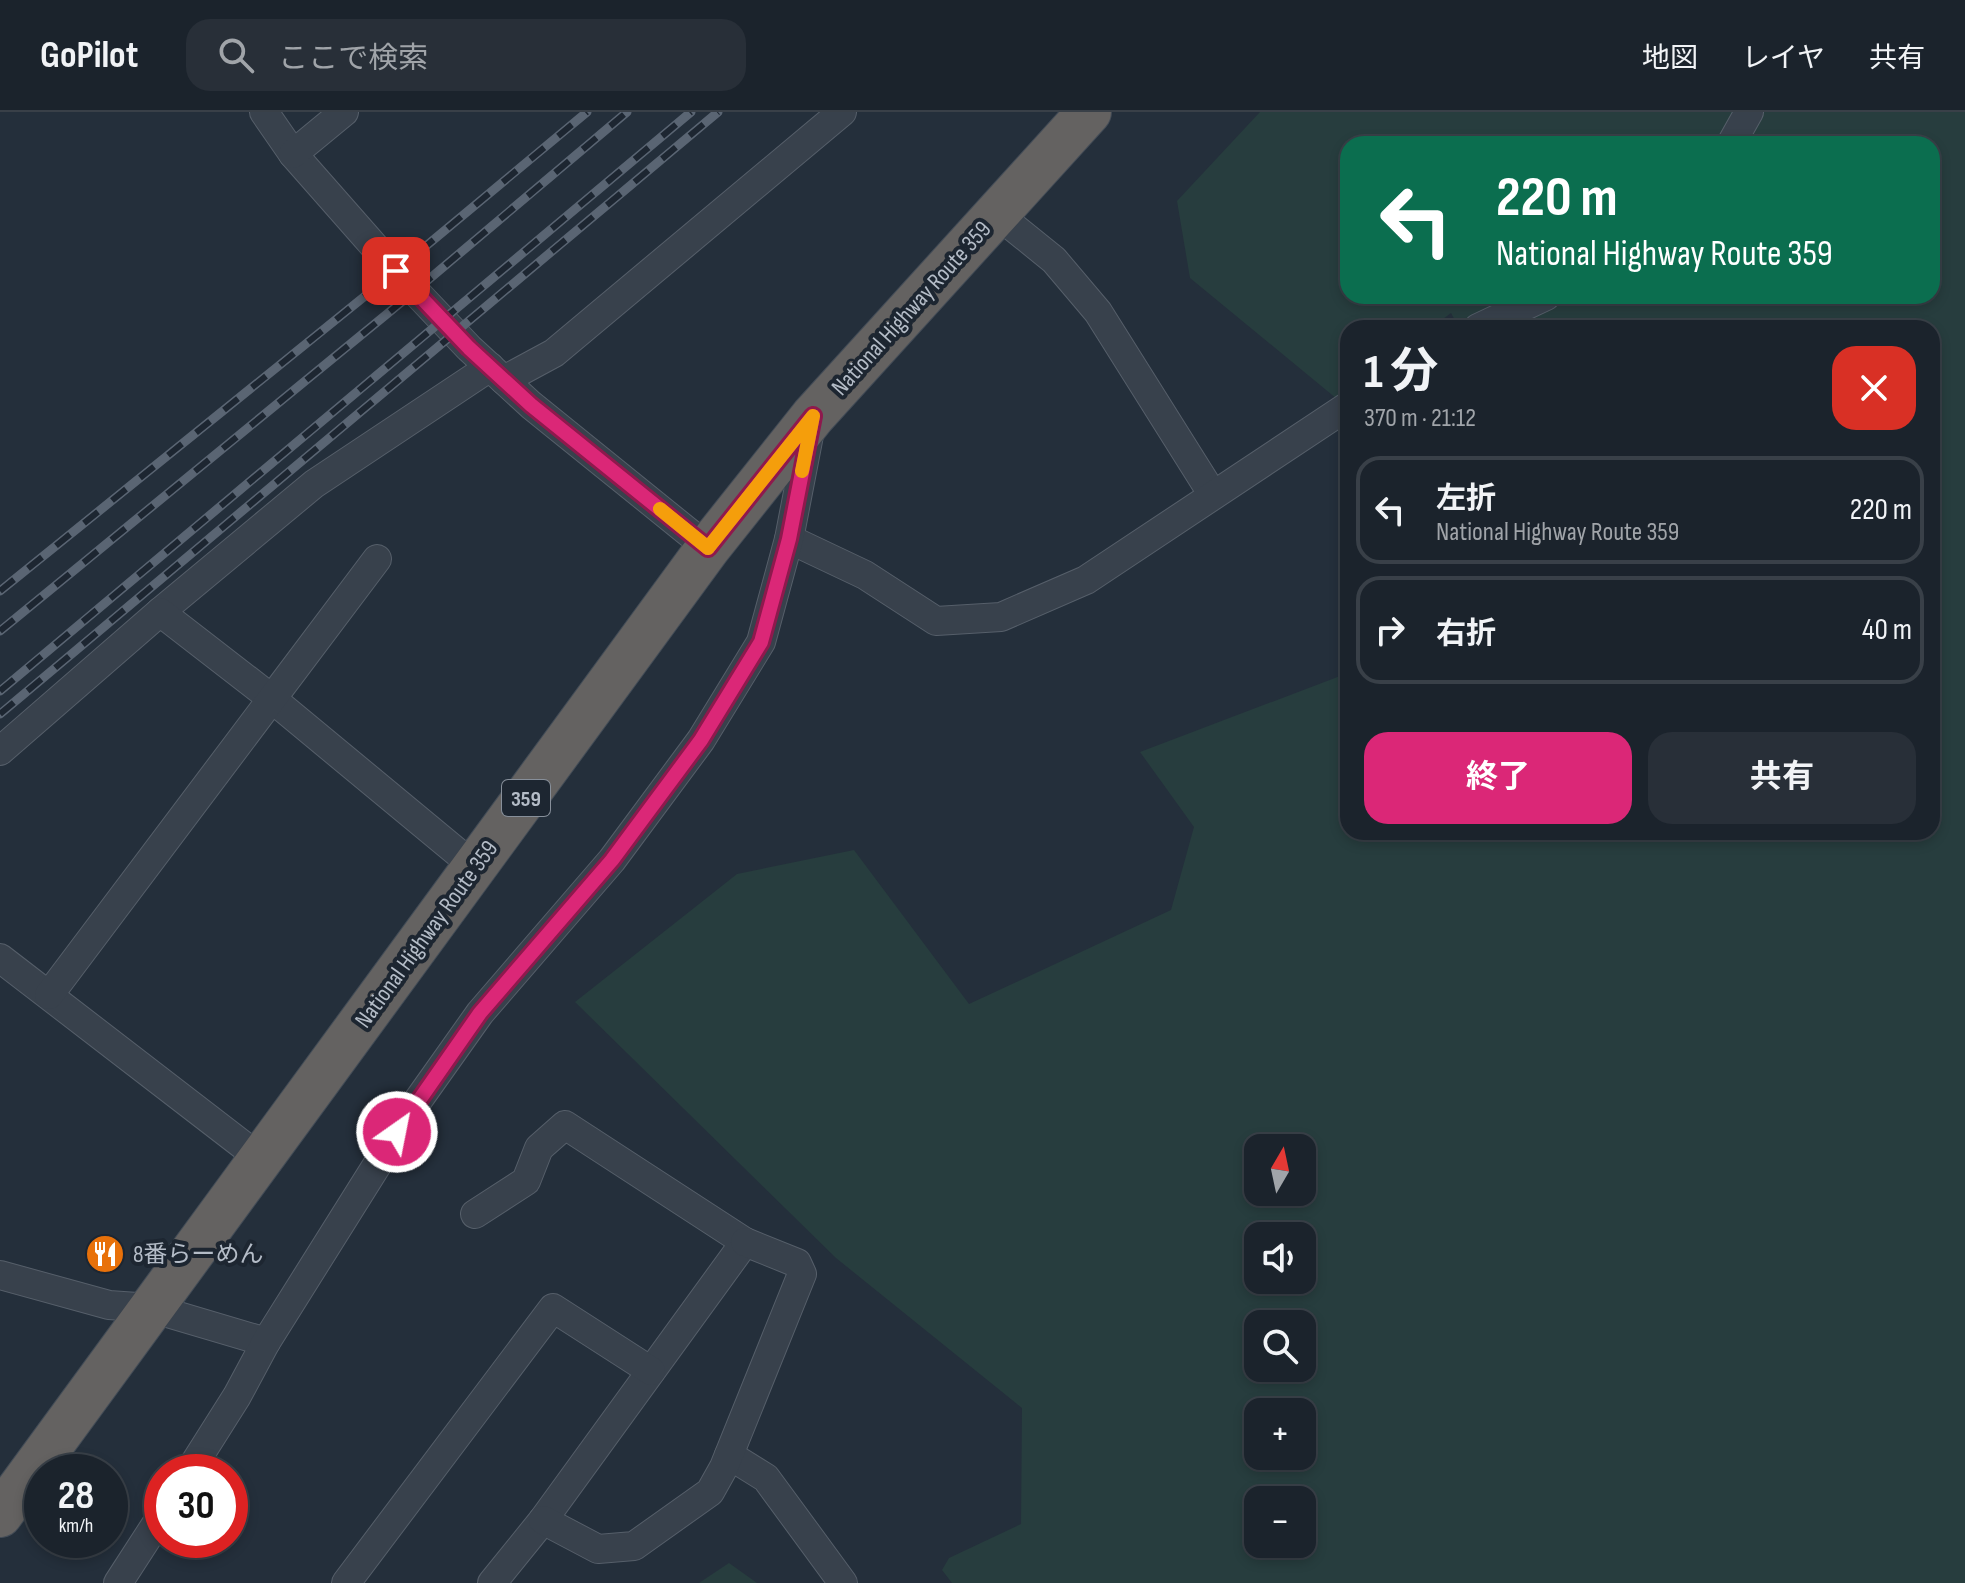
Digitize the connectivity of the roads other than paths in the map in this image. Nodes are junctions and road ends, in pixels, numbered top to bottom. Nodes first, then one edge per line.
1 (264, 112) edge
2 (344, 112) edge
3 (842, 112) edge
4 (1089, 112) edge
5 (1749, 112) edge
6 (1736, 136) edge
7 (293, 154) junction
8 (997, 214) junction
9 (1529, 304) edge
10 (1495, 320) edge
11 (497, 374) junction
12 (1340, 411) edge
13 (813, 416) junction
14 (1213, 495) junction
15 (789, 539) junction
16 (708, 548) junction
17 (377, 559) dead end
18 (160, 612) junction
19 (271, 698) junction
20 (0, 751) edge
21 (475, 867) junction
22 (0, 958) edge
23 (49, 995) junction
24 (261, 1159) junction
25 (475, 1214) dead end
26 (745, 1242) junction
27 (0, 1275) edge
28 (151, 1308) junction
29 (266, 1342) junction
30 (651, 1371) junction
31 (200, 1454) edge
32 (729, 1455) junction
33 (0, 1515) edge
34 (543, 1520) junction
35 (144, 1549) edge
36 (128, 1580) edge
37 (346, 1583) edge
38 (492, 1583) edge
39 (843, 1583) edge

1 - 7 street
2 - 7 street
3 - 11 street
4 - 8 highway, National Highway Route 359 / 359
5 - 6 street
7 - 11 street
8 - 13 highway, National Highway Route 359 / 359
8 - 14 street
9 - 10 street
11 - 16 street
11 - 18 street
12 - 14 street
13 - 15 street
13 - 16 highway, National Highway Route 359 / 359
14 - 15 street
15 - 29 street
16 - 21 highway, National Highway Route 359 / 359
17 - 19 street
18 - 19 street
18 - 20 street
19 - 21 street
19 - 23 street
21 - 24 highway, National Highway Route 359 / 359
22 - 23 street
23 - 24 street
24 - 28 highway, National Highway Route 359 / 359
25 - 26 street
26 - 30 street
26 - 32 street
27 - 28 street
28 - 29 street
28 - 33 highway, National Highway Route 359 / 359
29 - 31 street
30 - 34 street
30 - 37 street
32 - 34 street
32 - 39 street
34 - 38 street
35 - 36 street

